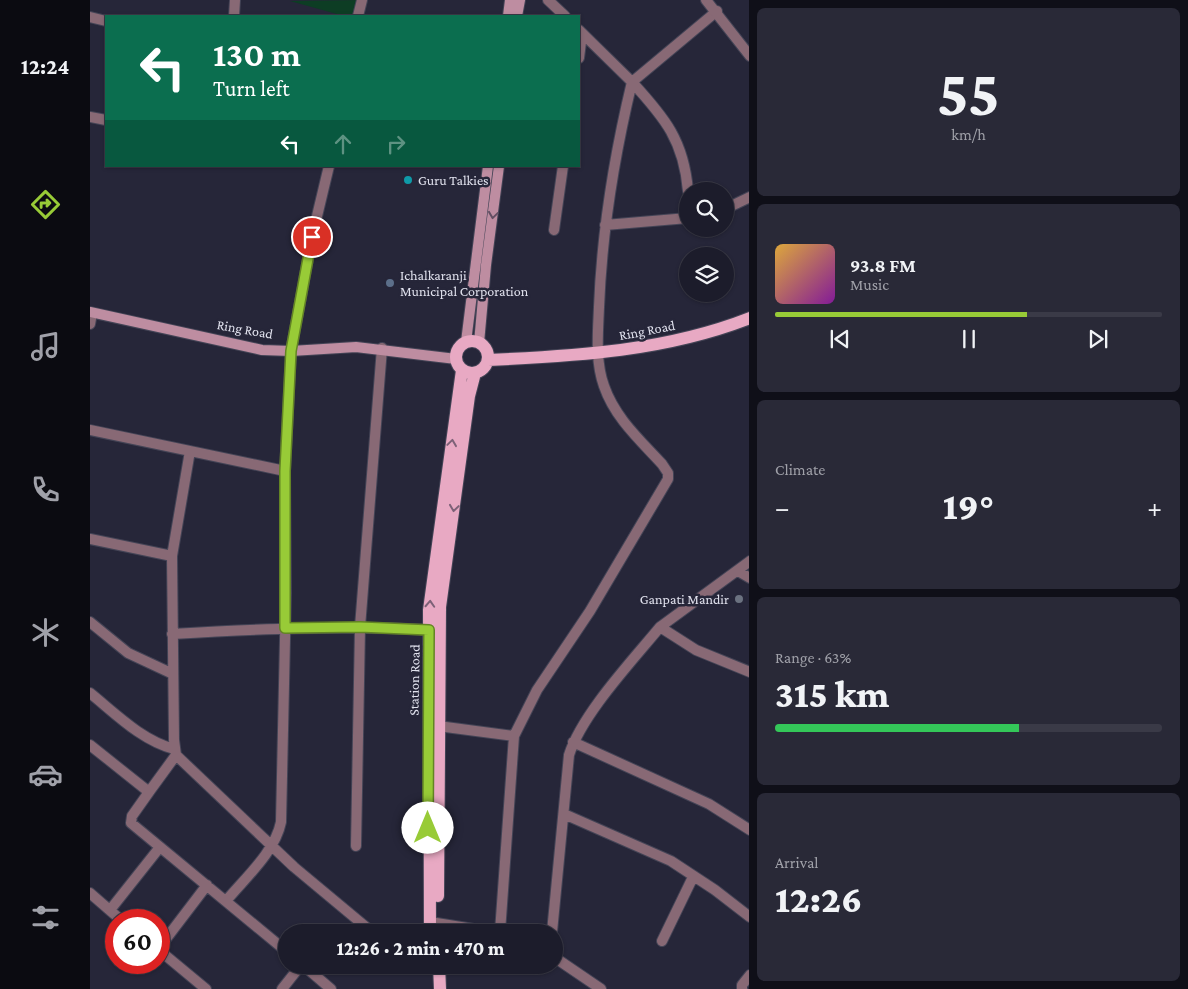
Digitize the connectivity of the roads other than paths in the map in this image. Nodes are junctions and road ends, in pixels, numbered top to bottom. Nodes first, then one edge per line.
1 (235, 0) edge
2 (362, 0) edge
3 (510, 0) edge
4 (520, 0) edge
5 (548, 0) edge
6 (706, 0) edge
7 (717, 11) junction
8 (234, 15) edge
9 (358, 15) edge
10 (508, 15) edge
11 (517, 15) edge
12 (564, 15) edge
13 (90, 17) edge
14 (105, 21) edge
15 (580, 32) edge
16 (749, 56) edge
17 (632, 82) junction
18 (90, 117) edge
19 (105, 120) edge
20 (329, 167) edge
21 (488, 167) edge
22 (499, 167) edge
23 (563, 167) edge
24 (687, 182) edge
25 (749, 197) edge
26 (734, 204) edge
27 (679, 219) edge
28 (605, 225) junction
29 (554, 230) dead end
30 (91, 313) edge
31 (749, 318) edge
32 (90, 324) edge
33 (472, 343) junction
34 (382, 348) junction
35 (291, 351) junction
36 (597, 354) junction
37 (456, 358) junction
38 (488, 360) junction
39 (468, 372) junction
40 (90, 430) edge
41 (190, 451) junction
42 (285, 471) junction
43 (90, 539) edge
44 (172, 556) junction
45 (749, 561) edge
46 (738, 571) junction
47 (749, 578) edge
48 (90, 622) edge
49 (360, 627) junction
50 (660, 627) junction
51 (285, 628) junction
52 (429, 630) junction
53 (172, 634) junction
54 (749, 672) edge
55 (173, 674) junction
56 (90, 693) edge
57 (438, 726) junction
58 (514, 736) junction
59 (573, 742) junction
60 (90, 745) edge
61 (175, 752) junction
62 (149, 792) junction
63 (564, 814) junction
64 (749, 830) edge
65 (272, 845) junction
66 (356, 846) dead end
67 (160, 847) junction
68 (693, 877) junction
69 (208, 885) junction
70 (90, 893) edge
71 (226, 901) junction
72 (109, 909) edge
73 (111, 909) edge
74 (749, 917) edge
75 (363, 924) edge
76 (434, 924) edge
77 (434, 924) edge
78 (501, 924) edge
79 (553, 924) edge
80 (170, 935) edge
81 (662, 941) dead end
82 (278, 944) edge
83 (170, 958) edge
84 (563, 963) edge
85 (294, 974) edge
86 (313, 974) edge
87 (431, 974) edge
88 (439, 974) edge
89 (749, 975) edge
90 (206, 989) edge
91 (282, 989) edge
92 (331, 989) edge
93 (431, 989) edge
94 (440, 989) edge
95 (601, 989) edge
96 (742, 989) edge

1 - 8 street
2 - 9 street
3 - 10 main road
4 - 11 main road
5 - 12 street
6 - 7 street
7 - 16 street
7 - 17 street
13 - 14 street
15 - 17 street
17 - 24 street
17 - 28 street
18 - 19 street
20 - 35 street
21 - 33 main road
22 -> 33 main road
23 - 29 street
25 - 26 street
27 - 28 street
28 - 36 street
30 - 32 street
30 - 35 main road, Ring Road
31 - 36 main road, Ring Road
33 - 37 main road
33 - 38 main road
34 - 35 main road, Ring Road
34 - 37 main road, Ring Road
34 - 49 street
35 - 42 street
36 - 38 main road, Ring Road
36 - 58 street
37 - 39 main road
38 - 39 main road
52 -> 39 main road, Station Road
39 -> 57 main road, Station Road
40 - 41 street
41 - 42 street
41 - 44 street
42 - 51 street
43 - 44 street
44 - 53 street
45 - 46 street
46 - 47 street
46 - 50 street
48 - 55 street
49 - 51 street
49 - 52 street
49 - 66 street
50 - 54 street
50 - 59 street
51 - 53 street
51 - 65 street
52 - 76 main road, Station Road
53 - 55 street
55 - 61 street
56 - 61 street
57 - 58 street
57 - 77 main road, Station Road
58 - 78 street
59 - 63 street
59 - 64 street
60 - 62 street
61 - 62 street
61 - 65 street
62 - 67 street
63 - 68 street
63 - 79 street
65 - 71 street
65 - 75 street
67 - 69 street
67 - 73 street
68 - 74 street
68 - 81 street
69 - 71 street
69 - 80 street
70 - 72 street
71 - 82 street
83 - 90 street
84 - 95 street
85 - 91 street
86 - 92 street
87 - 93 main road
88 - 94 main road
89 - 96 street

